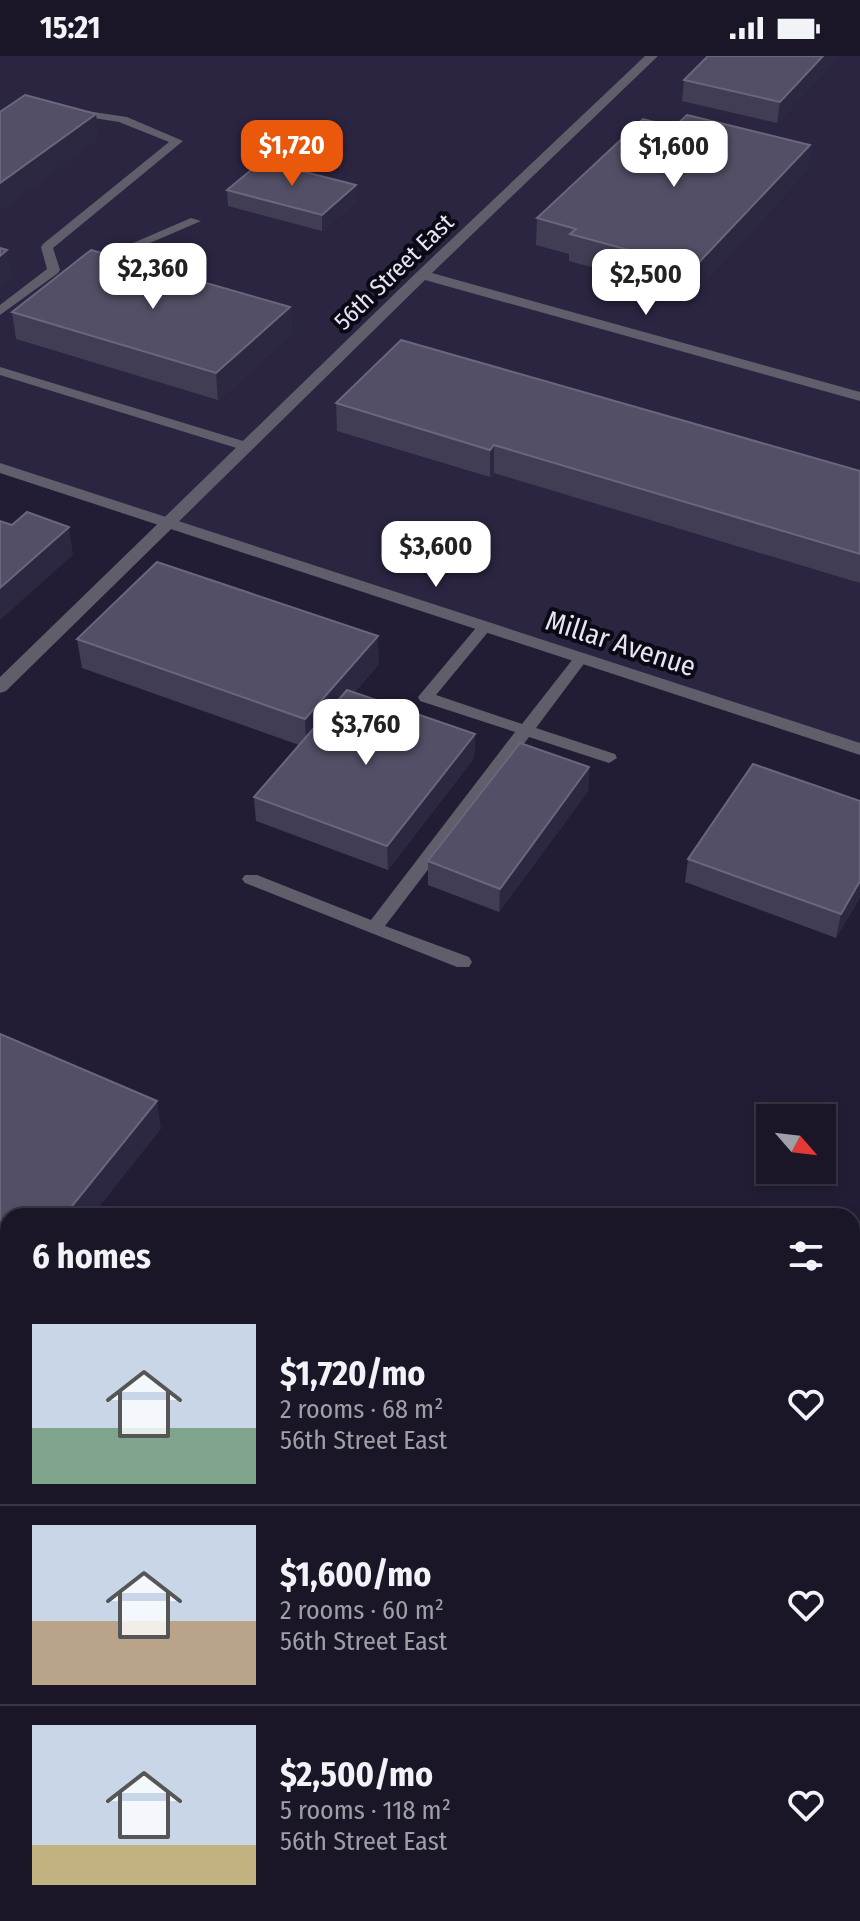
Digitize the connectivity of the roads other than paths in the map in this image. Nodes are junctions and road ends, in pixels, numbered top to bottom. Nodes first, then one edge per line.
1 (652, 56) edge
2 (54, 110) edge
3 (195, 221) dead end
4 (54, 270) junction
5 (422, 275) junction
6 (0, 311) edge
7 (0, 371) edge
8 (860, 397) edge
9 (248, 447) junction
10 (0, 468) edge
11 (171, 523) junction
12 (485, 626) junction
13 (581, 658) junction
14 (0, 687) edge
15 (526, 730) junction
16 (860, 749) edge
17 (609, 758) dead end
18 (251, 879) dead end
19 (374, 928) junction
20 (463, 962) dead end

1 - 5 street, 56th Street East
2 - 4 lane
3 - 4 lane
4 - 6 lane
5 - 8 street
5 - 9 street, 56th Street East
7 - 9 lane
9 - 11 street, 56th Street East
10 - 11 street, Millar Avenue
11 - 12 street, Millar Avenue
11 - 14 street, 56th Street East
12 - 13 street, Millar Avenue
12 - 15 lane
13 - 15 lane
13 - 16 street, Millar Avenue
15 - 17 lane
15 - 19 lane
18 - 19 lane
19 - 20 lane

